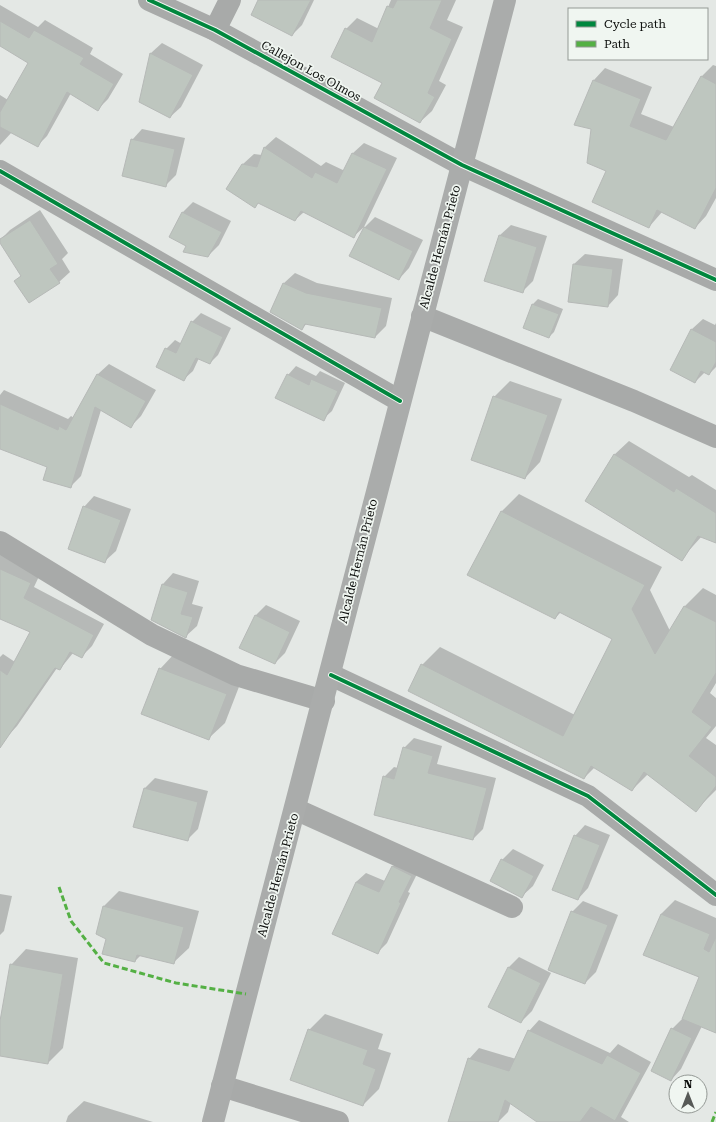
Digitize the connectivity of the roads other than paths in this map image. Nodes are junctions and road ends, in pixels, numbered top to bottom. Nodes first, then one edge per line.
1 (149, 0) edge
2 (230, 0) edge
3 (506, 0) edge
4 (215, 30) junction
5 (462, 166) junction
6 (0, 171) edge
7 (716, 280) edge
8 (422, 316) junction
9 (400, 401) junction
10 (716, 437) edge
11 (0, 542) edge
12 (330, 675) junction
13 (324, 701) junction
14 (295, 809) junction
15 (716, 895) edge
16 (512, 907) dead end
17 (222, 1086) junction
18 (213, 1122) edge
19 (338, 1122) edge

1 - 4 street, Callejon Los Olmos
2 - 4 street
3 - 5 main road, Alcalde Hernán Prieto
4 - 5 street, Callejon Los Olmos
5 - 7 street, Callejon Los Olmos
5 - 8 main road, Alcalde Hernán Prieto
6 - 9 street
8 - 9 main road, Alcalde Hernán Prieto
8 - 10 street
9 - 12 main road, Alcalde Hernán Prieto
11 - 13 street
12 - 13 main road, Alcalde Hernán Prieto
12 - 15 street
13 - 14 main road, Alcalde Hernán Prieto
14 - 16 street
14 - 17 main road, Alcalde Hernán Prieto
17 - 18 main road, Alcalde Hernán Prieto
17 - 19 street

